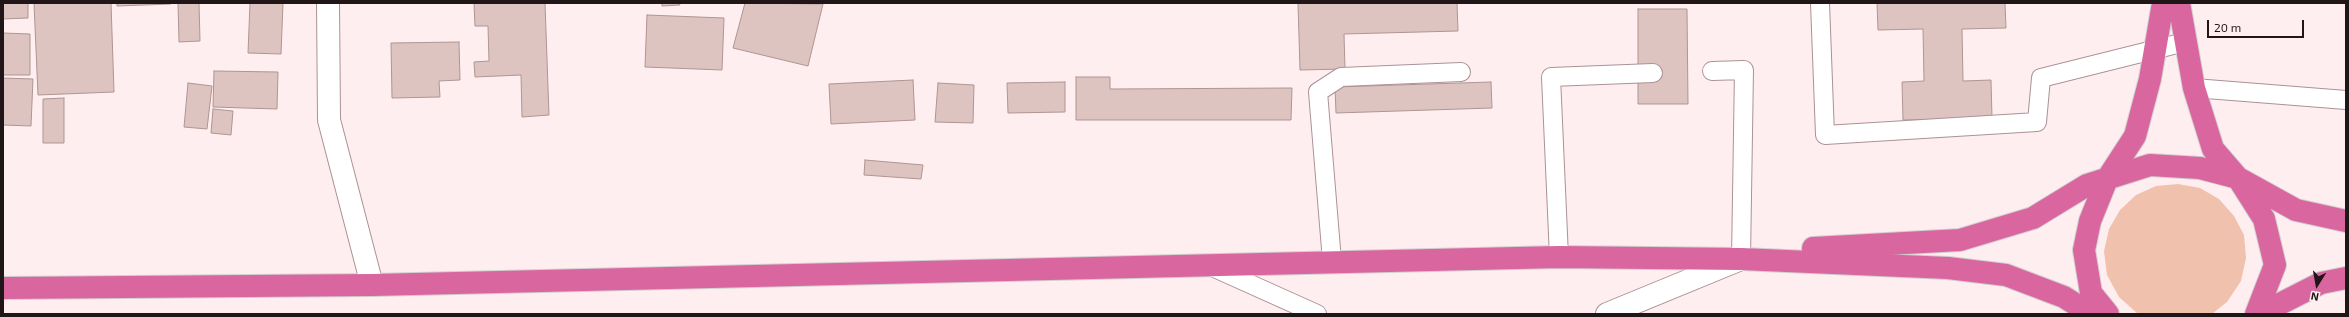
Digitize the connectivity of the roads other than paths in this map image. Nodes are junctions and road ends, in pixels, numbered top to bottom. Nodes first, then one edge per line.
1 (328, 3) edge
2 (1820, 3) edge
3 (2163, 3) edge
4 (2179, 3) edge
5 (2185, 42) junction
6 (2155, 50) junction
7 (1712, 70) dead end
8 (1461, 72) dead end
9 (1654, 73) dead end
10 (2194, 88) junction
11 (2346, 100) edge
12 (2238, 178) junction
13 (2107, 179) junction
14 (2346, 221) edge
15 (1559, 257) junction
16 (1741, 259) junction
17 (1332, 262) junction
18 (1208, 265) junction
19 (2346, 278) edge
20 (372, 285) junction
21 (3, 288) edge
22 (1317, 314) edge
23 (1607, 314) edge
24 (2091, 314) edge
25 (2108, 314) edge
26 (2256, 314) edge
27 (2260, 314) edge

1 - 20 street
2 - 6 lane
3 - 6 highway
4 - 5 highway
5 - 6 lane
5 - 10 highway
6 - 13 highway
7 - 16 lane
8 - 17 lane
9 - 15 lane
10 - 11 lane
10 - 12 highway
12 - 13 highway
12 - 14 highway
12 - 26 highway
13 - 16 highway
13 - 25 highway
15 - 16 highway
15 - 17 highway
16 - 23 street
16 - 24 highway
17 - 18 highway
18 - 20 highway
18 - 22 lane
19 - 27 highway
20 - 21 highway

